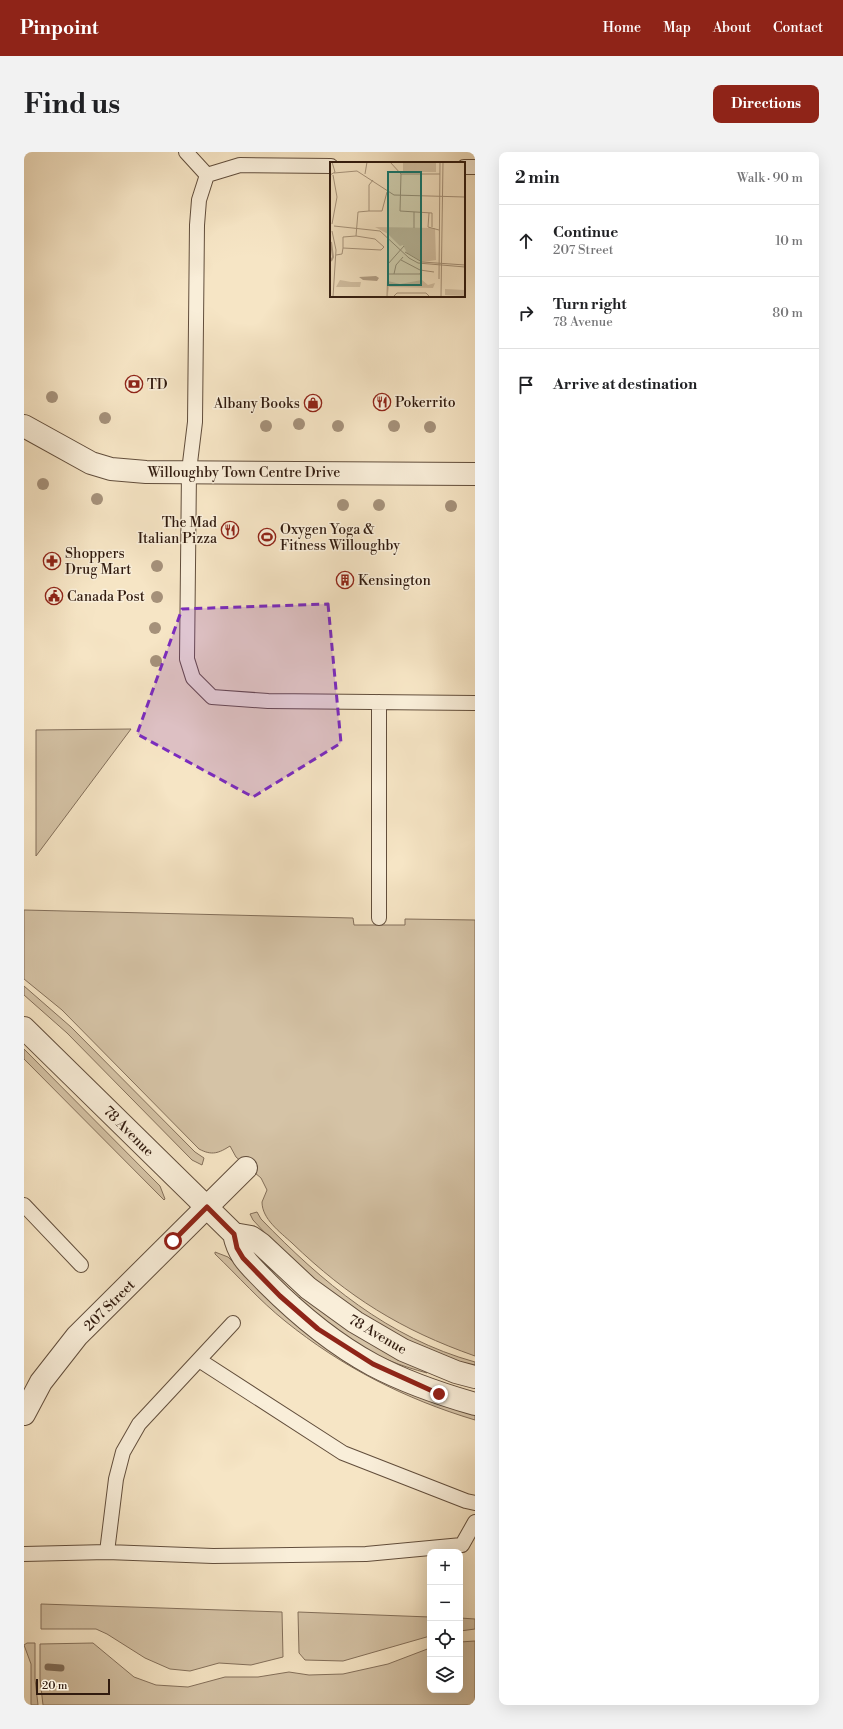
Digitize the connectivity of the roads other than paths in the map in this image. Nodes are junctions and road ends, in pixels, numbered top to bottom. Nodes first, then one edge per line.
1 (186, 152) edge
2 (330, 166) edge
3 (207, 175) junction
4 (24, 426) edge
5 (189, 471) junction
6 (475, 474) edge
7 (379, 702) junction
8 (475, 703) edge
9 (379, 918) dead end
10 (24, 1028) edge
11 (246, 1168) dead end
12 (24, 1205) edge
13 (207, 1207) junction
14 (234, 1234) junction
15 (81, 1265) dead end
16 (233, 1323) dead end
17 (199, 1360) junction
18 (475, 1377) edge
19 (475, 1404) edge
20 (24, 1414) edge
21 (475, 1503) edge
22 (475, 1522) edge
23 (107, 1552) junction
24 (24, 1554) edge

1 - 3 lane
2 - 3 lane
3 - 5 lane
4 - 5 street, Willoughby Town Centre Drive
5 - 6 street, Willoughby Town Centre Drive
5 - 7 lane
7 - 8 lane
7 - 9 lane
10 - 13 street, 78 Avenue
11 - 13 street, 207 Street
12 - 15 lane
13 - 14 street, 78 Avenue
13 - 20 street, 207 Street
14 - 18 street, 78 Avenue
14 - 19 street, 78 Avenue
16 - 17 lane
17 - 21 lane
17 - 23 lane
22 - 23 lane
23 - 24 lane

